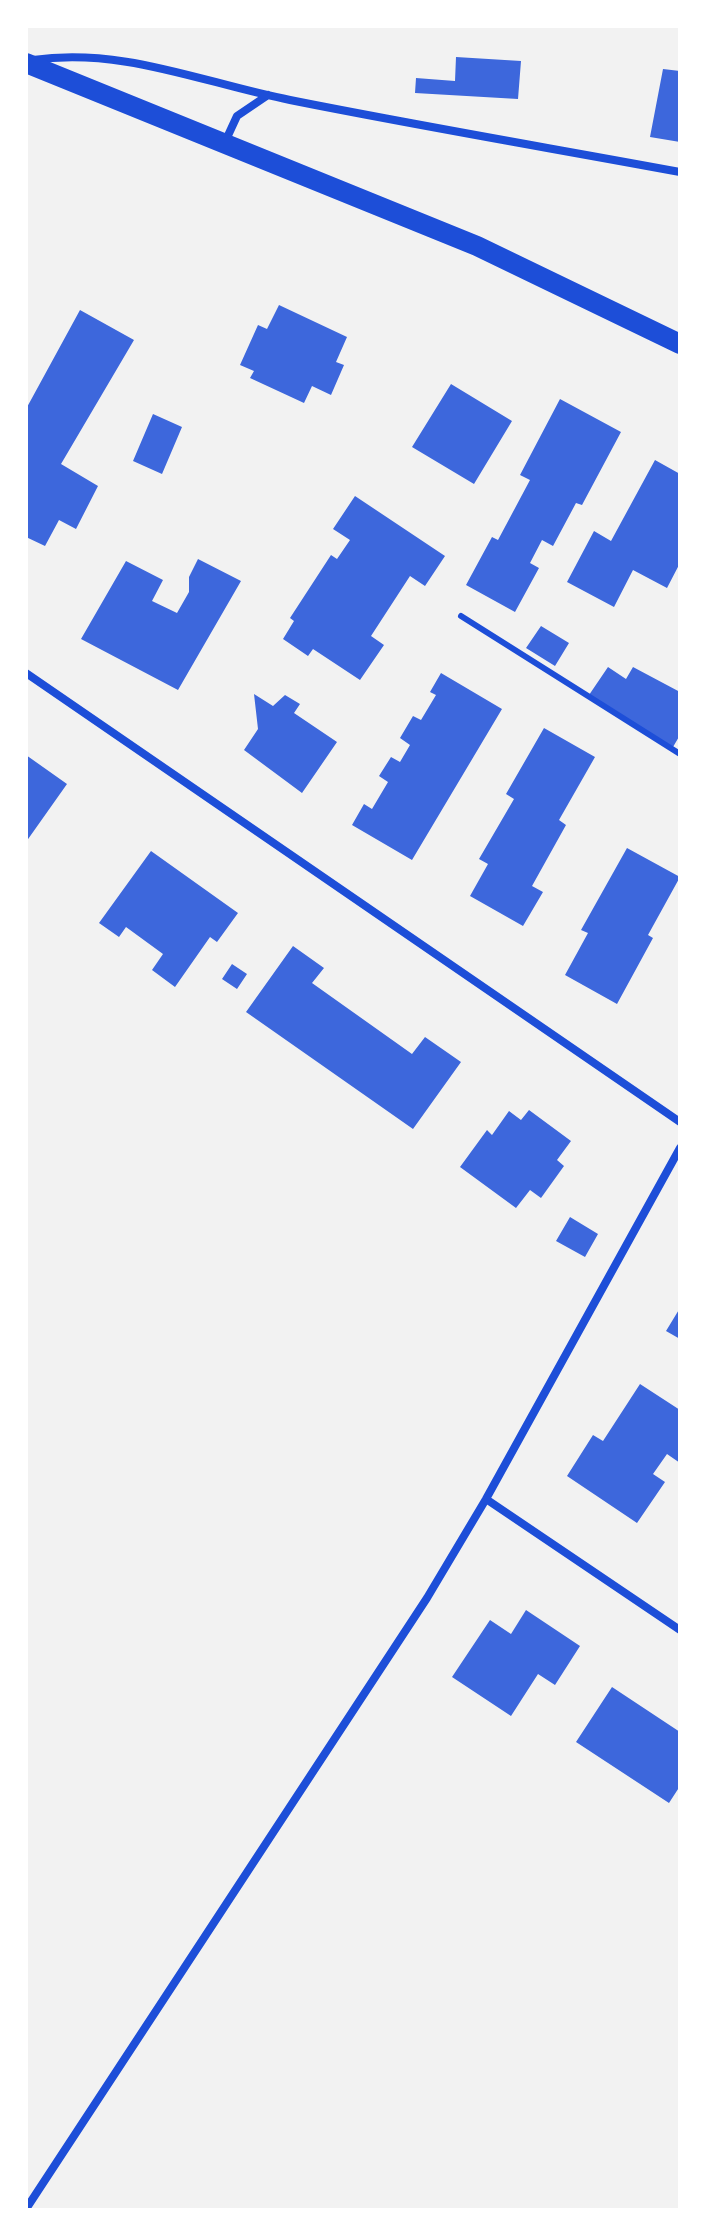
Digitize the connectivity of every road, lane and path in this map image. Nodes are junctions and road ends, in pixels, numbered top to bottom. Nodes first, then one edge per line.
1 (26, 62) edge
2 (269, 95) junction
3 (224, 144) junction
4 (680, 172) edge
5 (680, 344) edge
6 (461, 616) dead end
7 (26, 673) edge
8 (680, 754) edge
9 (680, 1122) edge
10 (680, 1148) edge
11 (486, 1499) junction
12 (680, 1630) edge
13 (26, 2209) edge

1 - 2 street
1 - 3 main road
2 - 3 street
2 - 4 street
3 - 5 main road
6 - 8 lane
7 - 9 street
10 - 11 street
11 - 12 street
11 - 13 street

